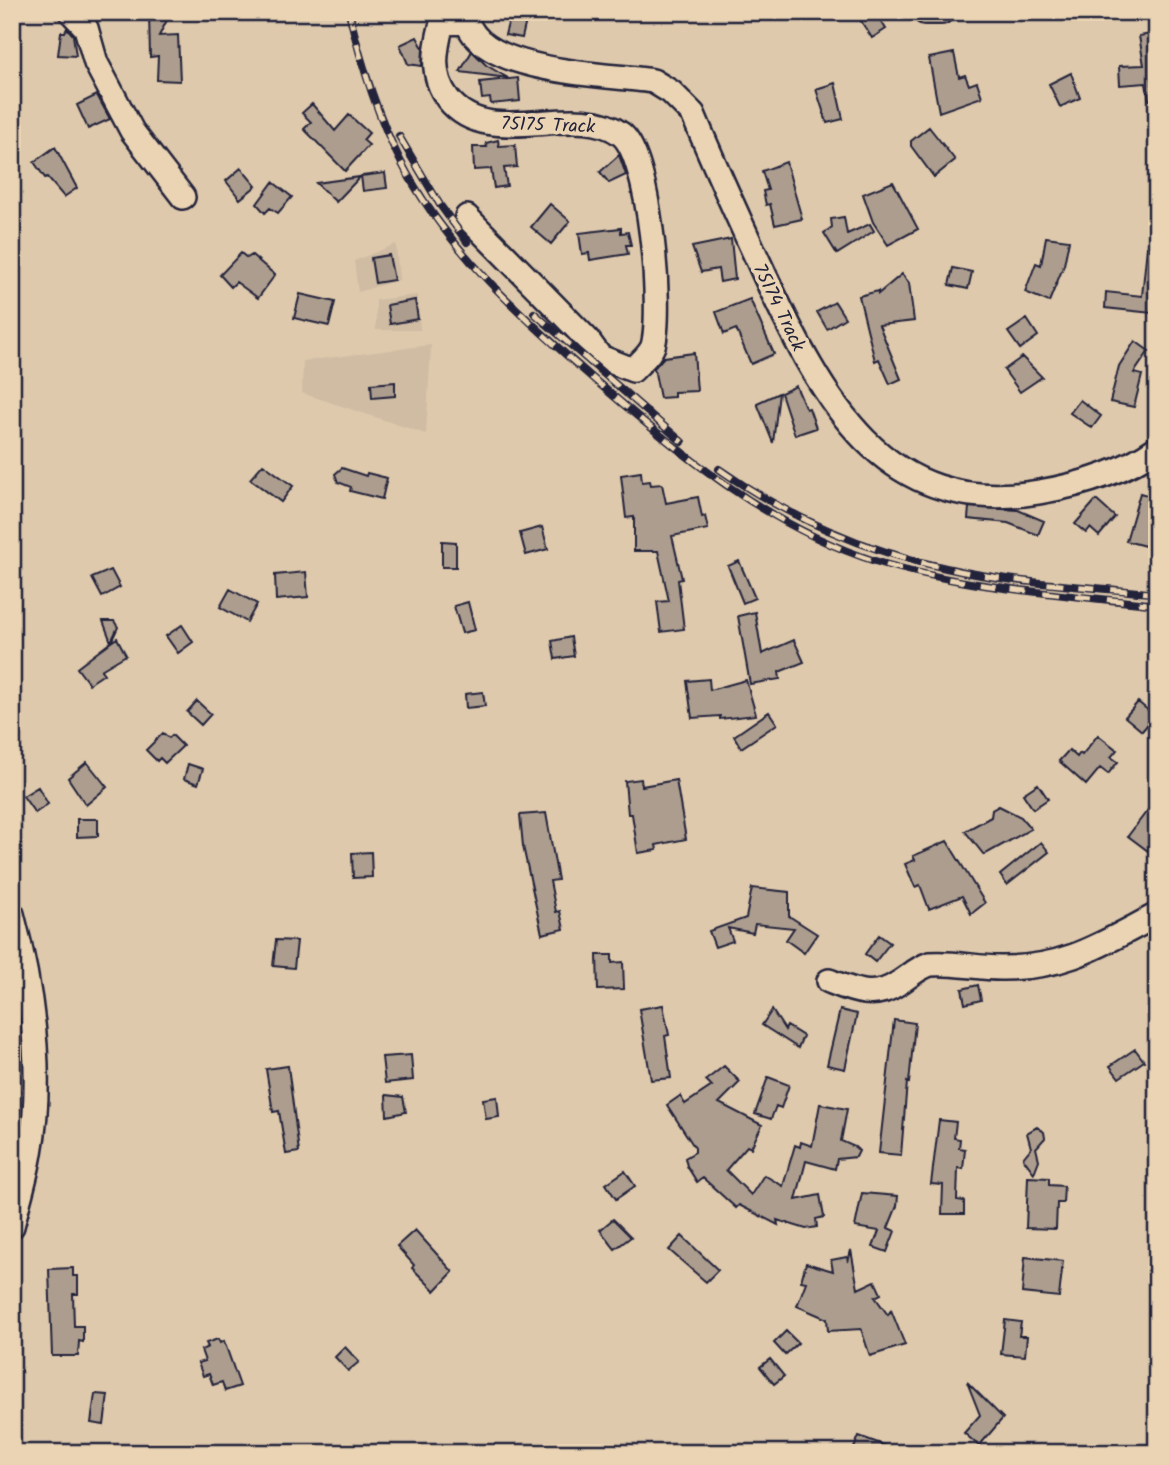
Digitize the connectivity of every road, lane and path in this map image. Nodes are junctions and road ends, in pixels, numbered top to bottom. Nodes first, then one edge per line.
1 (71, 12) edge
2 (925, 12) edge
3 (941, 12) edge
4 (466, 17) edge
5 (438, 18) edge
6 (183, 197) dead end
7 (467, 216) dead end
8 (1157, 447) edge
9 (12, 914) edge
10 (1157, 915) edge
11 (829, 981) dead end
12 (12, 1226) edge

1 - 6 street
2 - 3 street
4 - 5 street, 75175 Track
4 - 8 street, 75174 Track
5 - 7 street, 75175 Track
9 - 12 street
10 - 11 street

